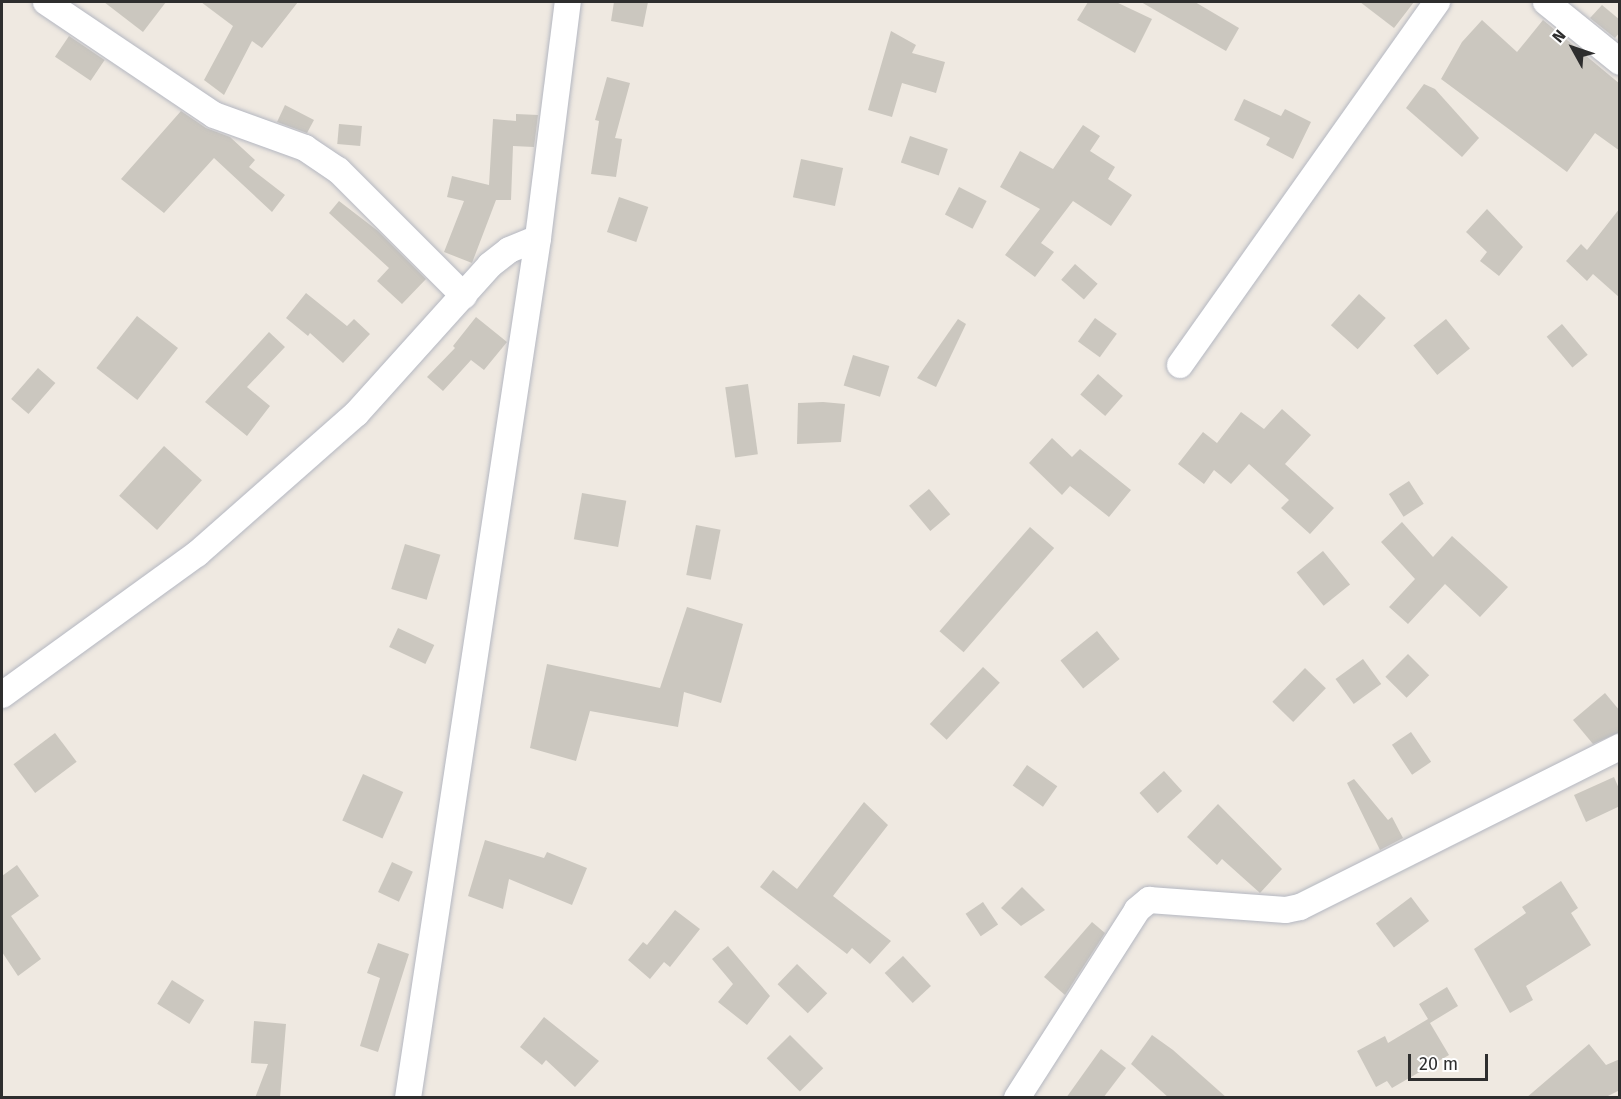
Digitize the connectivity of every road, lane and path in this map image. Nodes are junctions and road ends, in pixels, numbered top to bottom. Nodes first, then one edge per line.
1 (46, 2) edge
2 (568, 2) edge
3 (1437, 2) edge
4 (1546, 2) edge
5 (1620, 62) edge
6 (538, 238) junction
7 (464, 296) junction
8 (1180, 365) dead end
9 (2, 694) edge
10 (1620, 747) edge
11 (408, 1098) edge
12 (1017, 1098) edge

1 - 7 street
2 - 6 street
3 - 8 street
4 - 5 street
6 - 7 street
6 - 11 street
7 - 9 street
10 - 12 street

